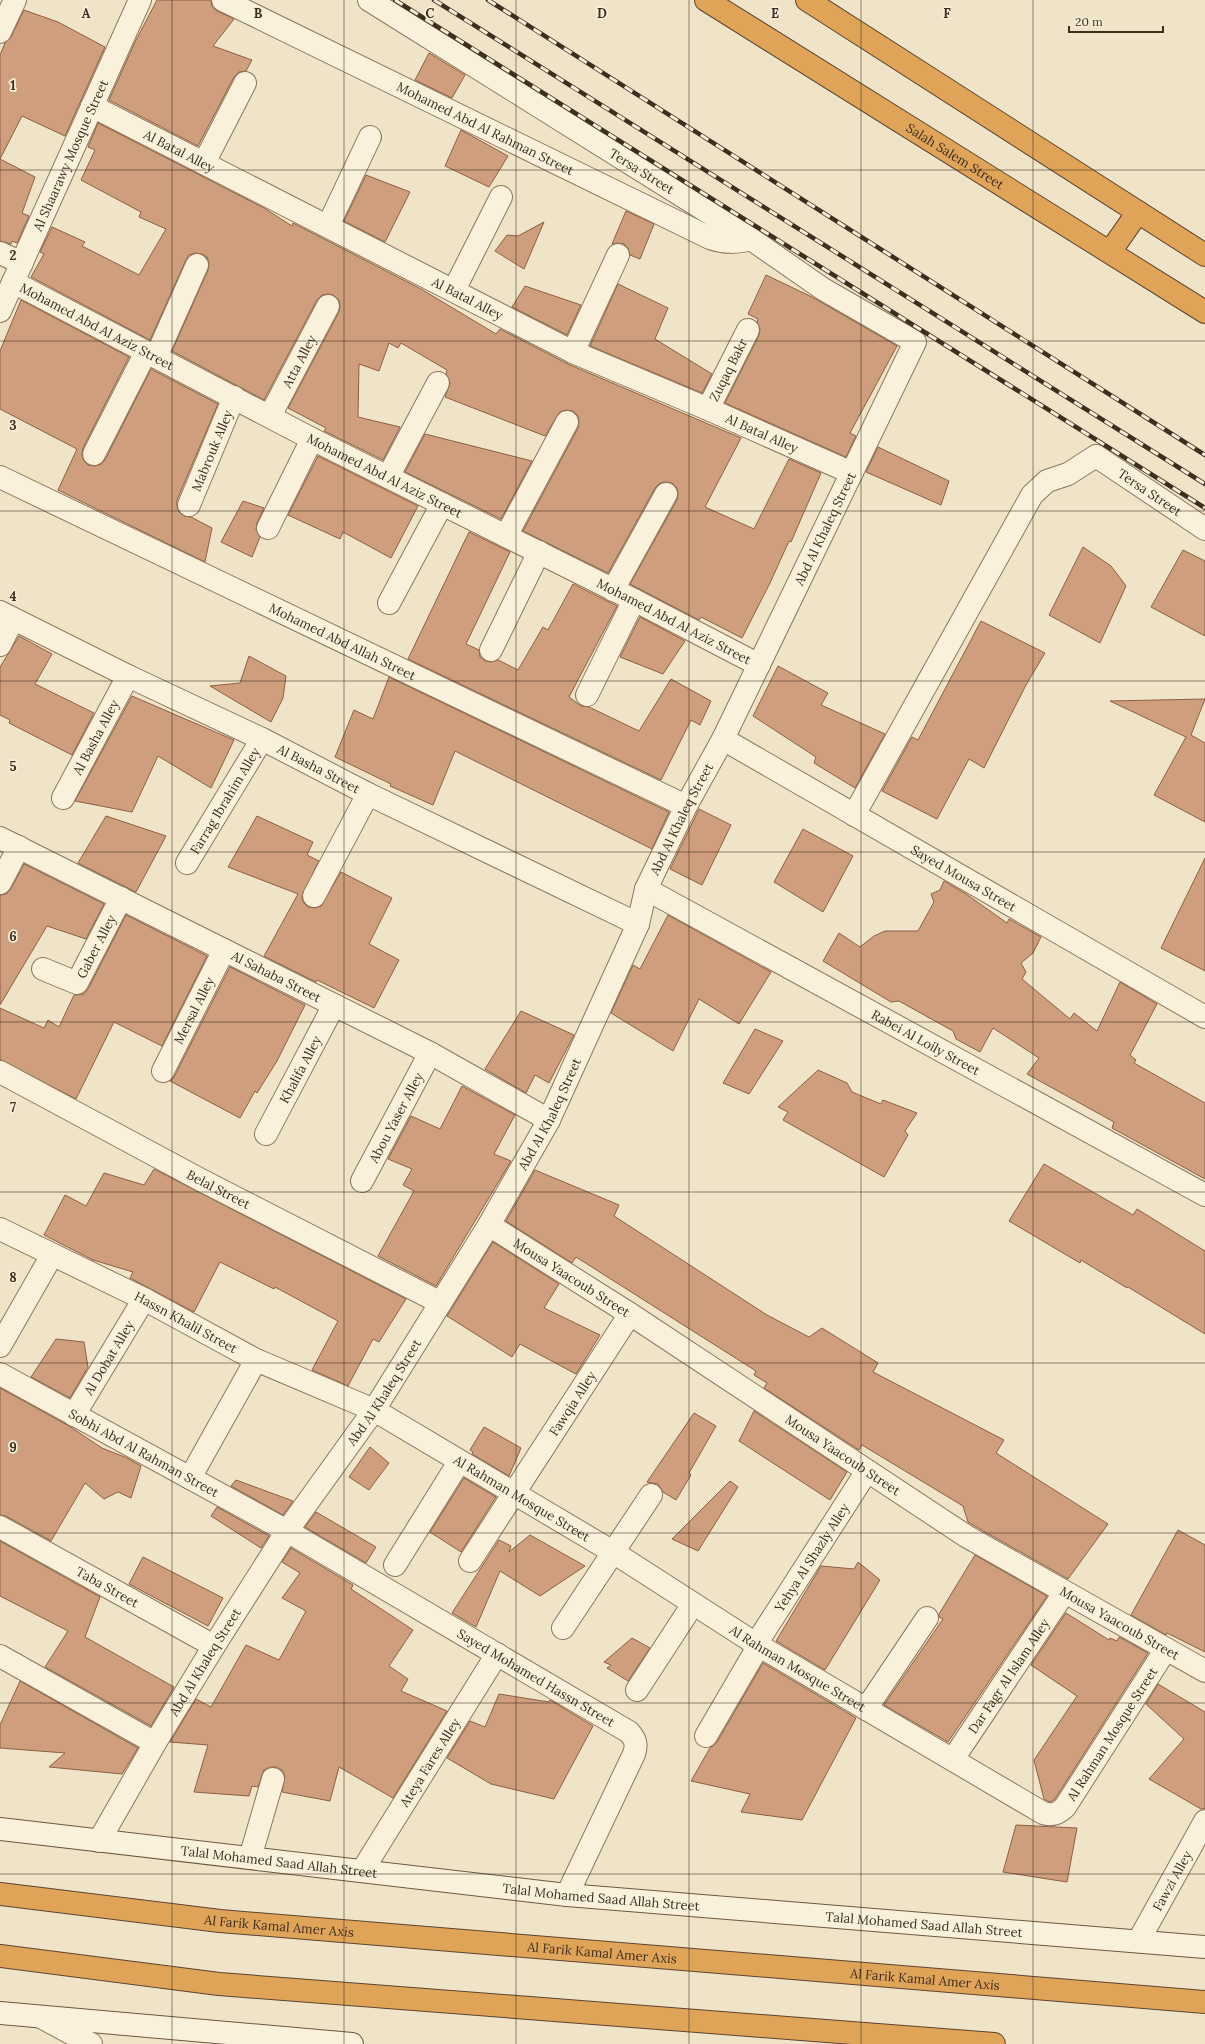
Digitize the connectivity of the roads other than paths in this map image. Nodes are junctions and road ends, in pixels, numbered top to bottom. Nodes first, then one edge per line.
1 (15, 0) edge
2 (140, 0) edge
3 (223, 0) edge
4 (369, 0) edge
5 (706, 0) edge
6 (807, 0) edge
7 (0, 32) edge
8 (245, 83) dead end
9 (92, 106) junction
10 (370, 137) dead end
11 (204, 163) junction
12 (501, 197) dead end
13 (1138, 212) junction
14 (328, 226) junction
15 (751, 239) junction
16 (1110, 252) junction
17 (0, 253) edge
18 (618, 255) dead end
19 (1205, 255) edge
20 (196, 266) dead end
21 (17, 272) junction
22 (454, 290) junction
23 (328, 306) dead end
24 (0, 311) edge
25 (1205, 312) edge
26 (748, 330) dead end
27 (915, 342) joint
28 (573, 352) junction
29 (151, 354) junction
30 (438, 383) dead end
31 (234, 397) junction
32 (708, 409) junction
33 (270, 416) junction
34 (567, 422) dead end
35 (312, 439) junction
36 (94, 454) dead end
37 (852, 473) junction
38 (388, 476) junction
39 (0, 477) edge
40 (666, 494) dead end
41 (442, 504) junction
42 (189, 505) dead end
43 (268, 528) dead end
44 (1205, 529) edge
45 (506, 536) junction
46 (540, 552) junction
47 (613, 590) junction
48 (634, 600) junction
49 (389, 603) dead end
50 (6, 615) edge
51 (0, 645) edge
52 (491, 650) dead end
53 (759, 666) junction
54 (128, 676) junction
55 (587, 695) dead end
56 (262, 738) junction
57 (723, 740) junction
58 (368, 794) junction
59 (63, 798) dead end
60 (686, 806) junction
61 (854, 816) junction
62 (0, 838) edge
63 (19, 847) junction
64 (187, 863) dead end
65 (0, 883) edge
66 (646, 889) junction
67 (314, 896) dead end
68 (121, 898) junction
69 (638, 924) junction
70 (224, 950) junction
71 (43, 969) dead end
72 (334, 1005) junction
73 (1205, 1017) edge
74 (430, 1053) junction
75 (163, 1071) dead end
76 (0, 1072) edge
77 (549, 1120) junction
78 (266, 1134) dead end
79 (362, 1182) dead end
80 (1205, 1195) edge
81 (489, 1225) junction
82 (0, 1229) edge
83 (52, 1255) junction
84 (144, 1299) junction
85 (439, 1302) junction
86 (630, 1314) junction
87 (0, 1346) edge
88 (256, 1360) junction
89 (0, 1374) edge
90 (374, 1410) junction
91 (74, 1415) junction
92 (459, 1462) junction
93 (867, 1471) junction
94 (190, 1478) junction
95 (516, 1492) junction
96 (651, 1496) dead end
97 (0, 1527) edge
98 (287, 1531) junction
99 (613, 1552) junction
100 (470, 1561) dead end
101 (395, 1565) dead end
102 (1064, 1592) junction
103 (693, 1604) junction
104 (927, 1618) dead end
105 (563, 1628) dead end
106 (757, 1645) junction
107 (214, 1646) junction
108 (1166, 1650) junction
109 (497, 1654) junction
110 (0, 1656) edge
111 (1205, 1671) edge
112 (637, 1690) dead end
113 (866, 1708) junction
114 (706, 1736) dead end
115 (155, 1743) junction
116 (953, 1759) junction
117 (273, 1779) dead end
118 (1205, 1821) edge
119 (0, 1829) edge
120 (99, 1841) junction
121 (250, 1858) junction
122 (362, 1871) junction
123 (0, 1894) edge
124 (567, 1896) junction
125 (1140, 1940) junction
126 (1205, 1947) edge
127 (0, 1956) edge
128 (1205, 1987) edge
129 (1087, 1992) junction
130 (1205, 2002) edge
131 (0, 2014) edge
132 (42, 2016) junction
133 (91, 2044) edge
134 (352, 2044) edge
135 (994, 2044) edge

1 - 7 street
2 - 9 street, Al Shaarawy Mosque Street
3 - 15 street, Mohamed Abd Al Rahman Street
4 - 15 street, Tersa Street
5 - 16 highway, Salah Salem Street
6 - 13 highway
8 - 11 street
9 - 11 street, Al Batal Alley
9 - 21 street, Al Shaarawy Mosque Street
10 - 14 street
11 - 14 street, Al Batal Alley
12 - 22 street
13 - 16 highway
13 - 19 highway
14 - 22 street, Al Batal Alley
15 - 27 street, Tersa Street
16 - 25 highway, Salah Salem Street
17 - 21 street, Mohamed Abd Al Aziz Street
18 - 28 street
20 - 29 street
21 - 24 street, Al Shaarawy Mosque Street
21 - 29 street, Mohamed Abd Al Aziz Street
22 - 28 street, Al Batal Alley
23 - 33 street, Atta Alley
26 - 32 street, Zuqaq Bakr
27 - 37 street, Abd Al Khaleq Street
28 - 32 street, Al Batal Alley
29 - 31 street, Mohamed Abd Al Aziz Street
29 - 36 street
30 - 38 street
31 - 33 street, Mohamed Abd Al Aziz Street
31 - 42 street, Mabrouk Alley
32 - 37 street, Al Batal Alley
33 - 35 street, Mohamed Abd Al Aziz Street
34 - 45 street
35 - 38 street, Mohamed Abd Al Aziz Street
35 - 43 street
37 - 53 street, Abd Al Khaleq Street
38 - 41 street, Mohamed Abd Al Aziz Street
39 - 60 street, Mohamed Abd Allah Street
40 - 47 street
41 - 45 street, Mohamed Abd Al Aziz Street
41 - 49 street
44 - 61 street, Tersa Street
45 - 46 street, Mohamed Abd Al Aziz Street
46 - 47 street, Mohamed Abd Al Aziz Street
46 - 52 street
47 - 48 street, Mohamed Abd Al Aziz Street
48 - 53 street, Mohamed Abd Al Aziz Street
48 - 55 street
50 - 51 street
50 - 54 street, Al Basha Street
53 - 57 street, Abd Al Khaleq Street
54 - 56 street, Al Basha Street
54 - 59 street, Al Basha Alley
56 - 58 street, Al Basha Street
56 - 64 street, Farrag Ibrahim Alley
57 - 60 street, Abd Al Khaleq Street
57 - 61 street, Sayed Mousa Street
58 - 67 street
58 - 69 street, Al Basha Street
60 - 66 street, Abd Al Khaleq Street
61 - 73 street, Sayed Mousa Street
62 - 63 street, Al Sahaba Street
63 - 65 street
63 - 68 street, Al Sahaba Street
66 - 69 street, Abd Al Khaleq Street
66 - 80 street, Rabei Al Loily Street
68 - 70 street, Al Sahaba Street
68 - 71 street, Gaber Alley
69 - 77 street, Abd Al Khaleq Street
70 - 72 street, Al Sahaba Street
70 - 75 street, Mersal Alley
72 - 74 street, Al Sahaba Street
72 - 78 street, Khalifa Alley
74 - 77 street, Al Sahaba Street
74 - 79 street, Abou Yaser Alley
76 - 85 street, Belal Street
77 - 81 street, Abd Al Khaleq Street
81 - 85 street, Abd Al Khaleq Street
81 - 86 street, Mousa Yaacoub Street
82 - 83 street, Hassn Khalil Street
83 - 84 street, Hassn Khalil Street
83 - 87 street
84 - 88 street, Hassn Khalil Street
84 - 91 street, Al Dobat Alley
85 - 90 street, Abd Al Khaleq Street
86 - 93 street, Mousa Yaacoub Street
86 - 95 street, Fawqia Alley
88 - 90 street, Hassn Khalil Street
88 - 94 street
89 - 91 street, Sobhi Abd Al Rahman Street
90 - 92 street, Al Rahman Mosque Street
90 - 98 street, Abd Al Khaleq Street
91 - 94 street, Sobhi Abd Al Rahman Street
92 - 95 street, Al Rahman Mosque Street
92 - 101 street
93 - 102 street, Mousa Yaacoub Street
93 - 106 street, Yehya Al Shazly Alley
94 - 98 street, Sobhi Abd Al Rahman Street
95 - 99 street, Al Rahman Mosque Street
95 - 100 street, Fawqia Alley
96 - 99 street
97 - 107 street, Taba Street
98 - 107 street, Abd Al Khaleq Street
98 - 109 street, Sayed Mohamed Hassn Street
99 - 103 street, Al Rahman Mosque Street
99 - 105 street
102 - 108 street, Mousa Yaacoub Street
102 - 116 street, Dar Fagr Al Islam Alley
103 - 106 street, Al Rahman Mosque Street
103 - 112 street
104 - 113 street
106 - 113 street, Al Rahman Mosque Street
106 - 114 street, Yehya Al Shazly Alley
107 - 115 street, Abd Al Khaleq Street
108 - 111 street, Mousa Yaacoub Street
108 - 116 street, Al Rahman Mosque Street
109 - 122 street, Ateya Fares Alley
109 - 124 street, Sayed Mohamed Hassn Street
110 - 115 street
113 - 116 street, Al Rahman Mosque Street
115 - 120 street, Abd Al Khaleq Street
117 - 121 street
118 - 125 street, Fawzi Alley
119 - 120 street, Talal Mohamed Saad Allah Street
120 - 121 street, Talal Mohamed Saad Allah Street
121 - 122 street, Talal Mohamed Saad Allah Street
122 - 124 street, Talal Mohamed Saad Allah Street
123 - 129 highway, Al Farik Kamal Amer Axis
124 - 125 street, Talal Mohamed Saad Allah Street
125 - 126 street, Talal Mohamed Saad Allah Street
127 - 135 highway
128 - 129 highway
129 - 130 highway, Al Farik Kamal Amer Axis
131 - 132 street
132 - 133 street
132 - 134 street

